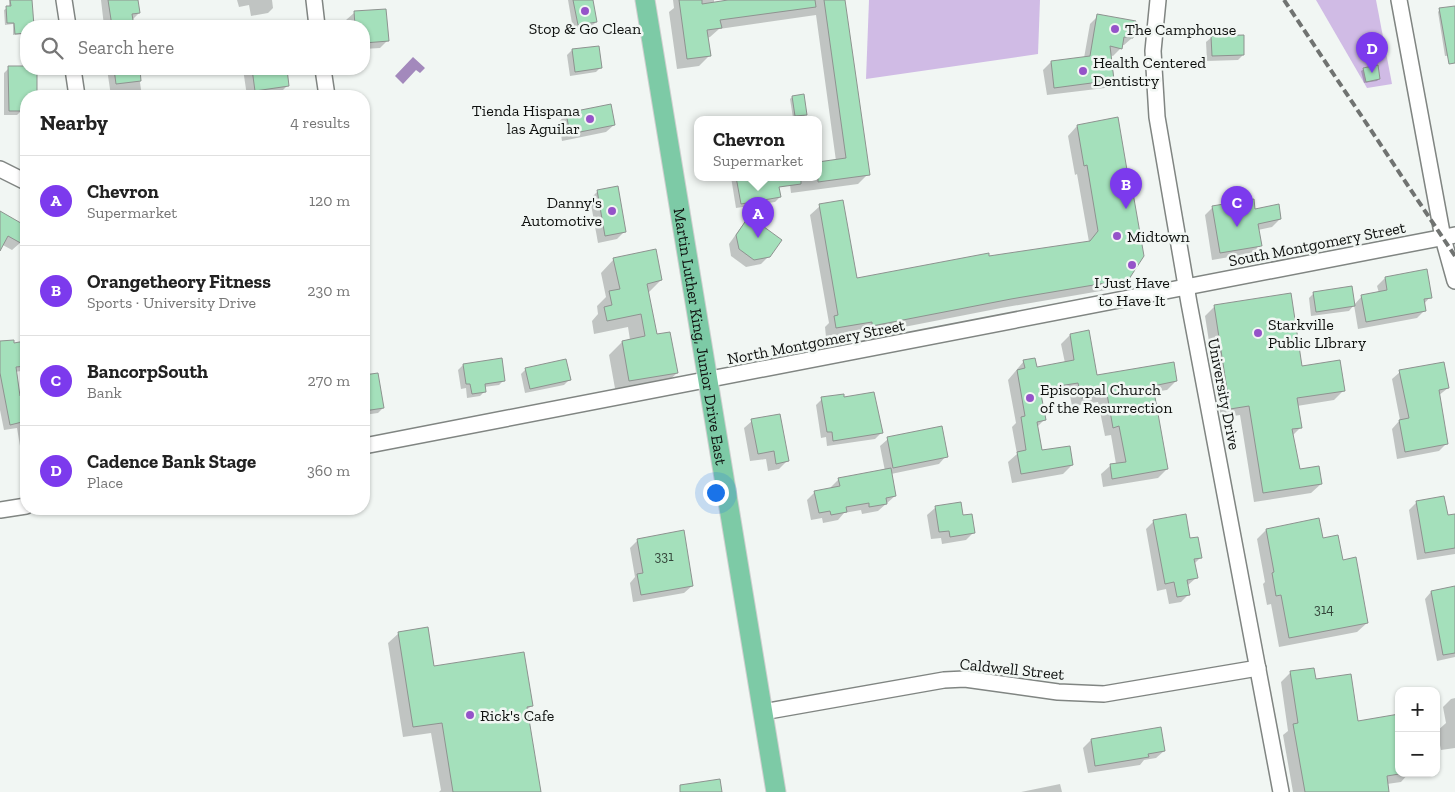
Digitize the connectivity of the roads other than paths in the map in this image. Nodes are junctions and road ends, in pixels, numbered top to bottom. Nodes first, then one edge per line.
1 (64, 0) edge
2 (314, 0) edge
3 (645, 0) edge
4 (1158, 0) edge
5 (1399, 0) edge
6 (67, 20) edge
7 (317, 20) edge
8 (75, 75) edge
9 (324, 75) edge
10 (76, 90) edge
11 (326, 90) edge
12 (0, 169) edge
13 (20, 179) edge
14 (1449, 236) edge
15 (1455, 280) edge
16 (1186, 286) junction
17 (708, 380) junction
18 (370, 445) edge
19 (20, 507) edge
20 (0, 510) edge
21 (1258, 668) junction
22 (763, 712) junction
23 (776, 792) edge
24 (1281, 792) edge

1 - 6 street
2 - 7 street
3 - 17 main road, Martin Luther King, Junior Drive East
4 - 16 street, University Drive
5 - 14 street
8 - 10 street
9 - 11 street
12 - 13 street
14 - 15 street
14 - 16 street, South Montgomery Street
16 - 17 street, North Montgomery Street
16 - 21 street, University Drive
17 - 18 street, North Montgomery Street
17 - 22 main road, Martin Luther King, Junior Drive East
19 - 20 street
21 - 22 street, Caldwell Street
21 - 24 street, University Drive
22 - 23 main road, Martin Luther King, Junior Drive East

